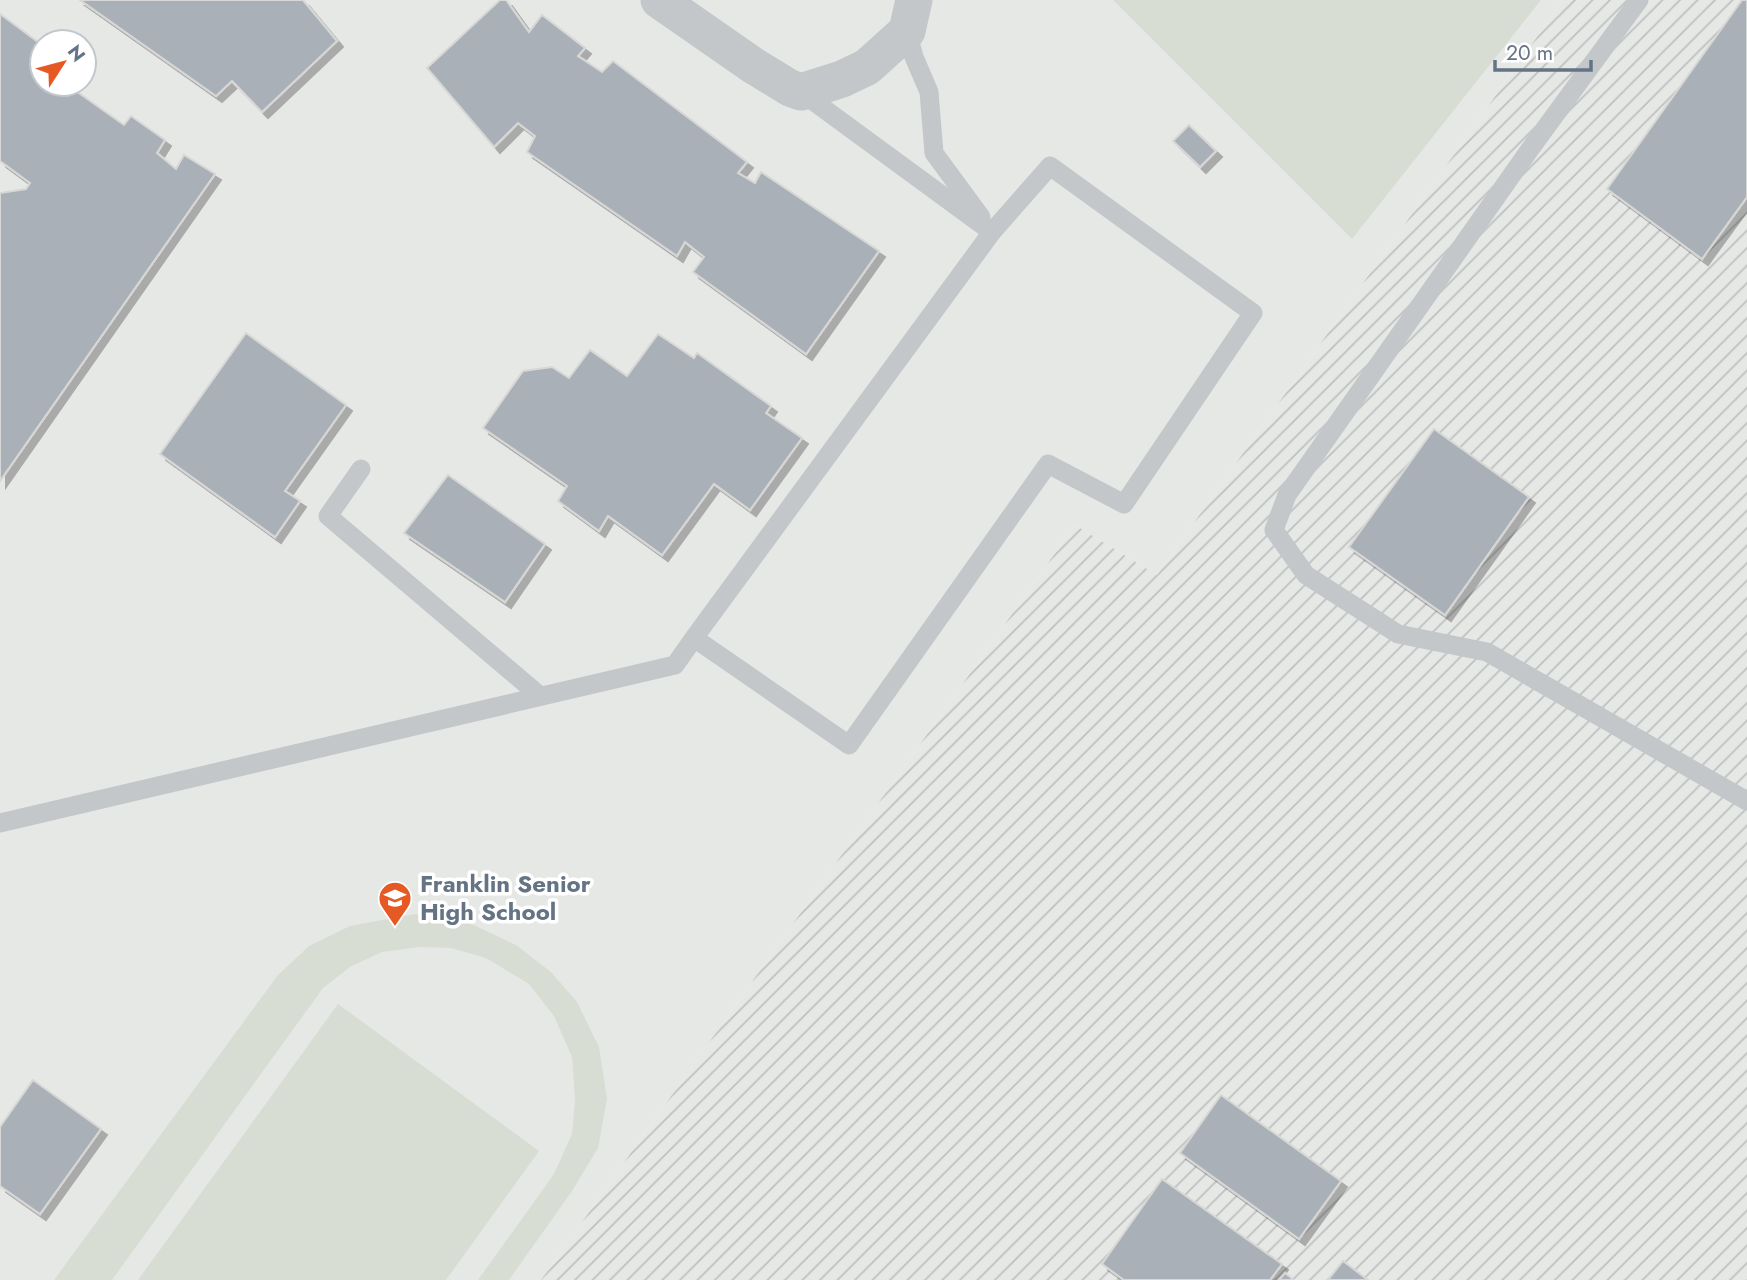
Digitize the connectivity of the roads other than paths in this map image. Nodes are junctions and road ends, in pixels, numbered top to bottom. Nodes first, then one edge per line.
1 (659, 0) edge
2 (1639, 0) edge
3 (699, 14) edge
4 (910, 15) edge
5 (801, 92) junction
6 (992, 232) junction
7 (361, 469) dead end
8 (694, 638) junction
9 (540, 696) junction
10 (1747, 801) edge
11 (0, 823) edge

1 - 3 street
2 - 10 lane
3 - 5 street
4 - 5 street
4 - 6 lane
5 - 6 lane
6 - 8 lane
6 - 8 lane
7 - 9 lane
8 - 9 lane
9 - 11 lane

